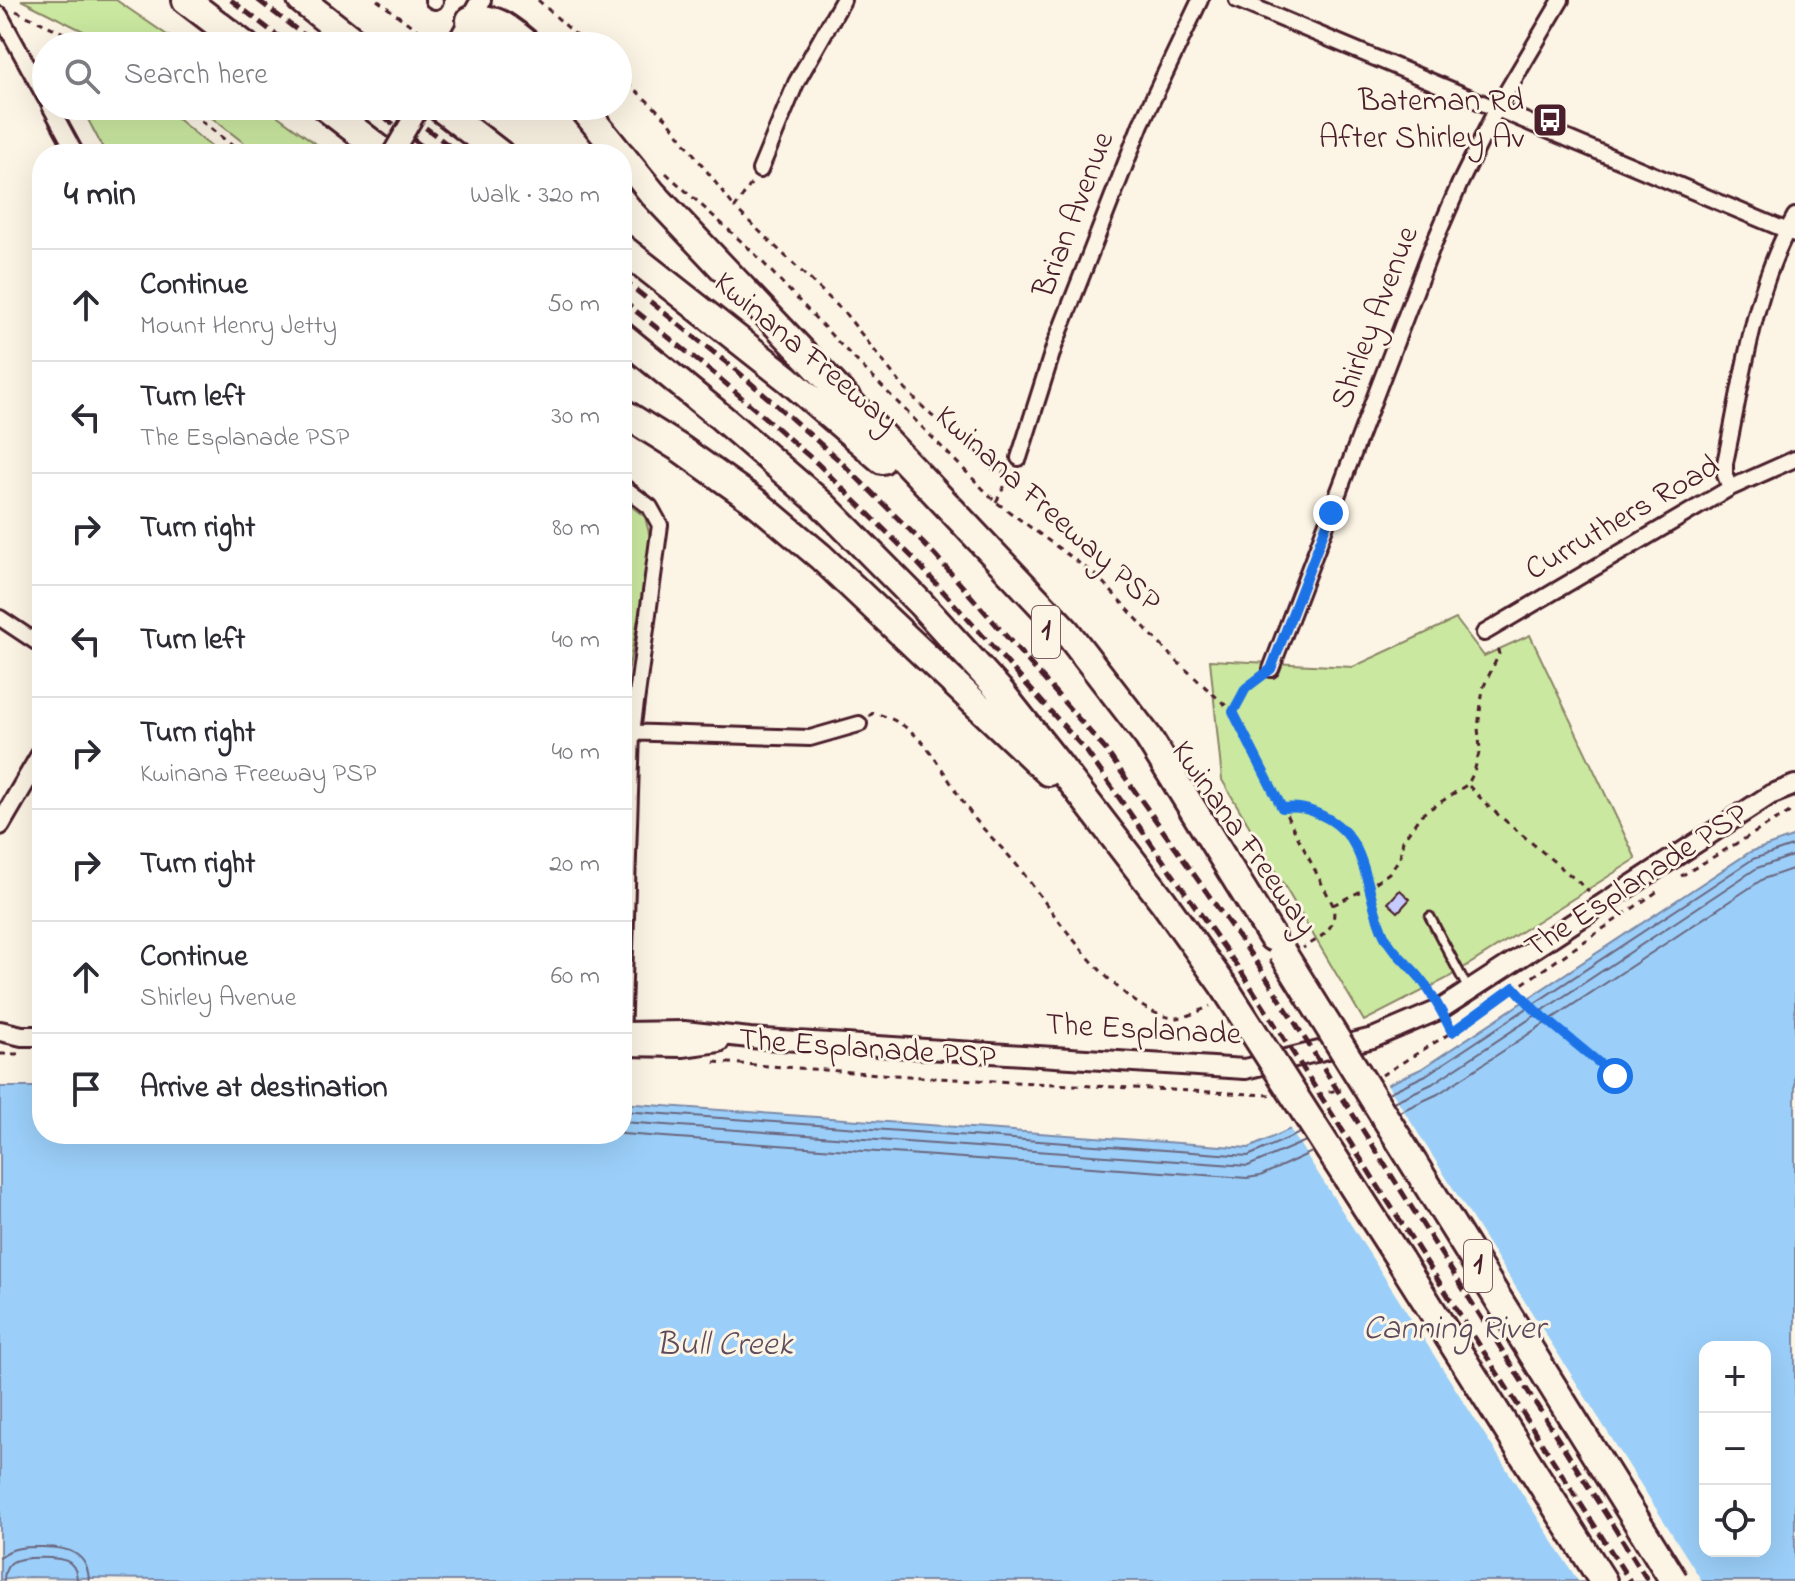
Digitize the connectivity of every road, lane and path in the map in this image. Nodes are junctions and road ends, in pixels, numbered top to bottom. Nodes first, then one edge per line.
1 (186, 0) edge
2 (301, 0) edge
3 (377, 0) edge
4 (504, 0) edge
5 (538, 0) edge
6 (843, 0) edge
7 (1200, 0) edge
8 (1237, 0) edge
9 (1561, 0) edge
10 (5, 10) edge
11 (467, 25) edge
12 (58, 32) edge
13 (228, 32) edge
14 (342, 32) edge
15 (418, 32) edge
16 (511, 32) edge
17 (521, 32) edge
18 (573, 32) edge
19 (32, 69) edge
20 (632, 87) edge
21 (1497, 108) junction
22 (58, 120) edge
23 (200, 120) edge
24 (343, 120) edge
25 (411, 120) edge
26 (456, 120) edge
27 (592, 120) edge
28 (71, 144) edge
29 (230, 144) edge
30 (375, 144) edge
31 (395, 144) edge
32 (487, 144) edge
33 (612, 144) edge
34 (632, 168) edge
35 (760, 170) joint
36 (665, 172) dead end
37 (735, 208) junction
38 (1795, 216) edge
39 (1791, 232) edge
40 (632, 256) edge
41 (632, 344) edge
42 (632, 418) edge
43 (1019, 458) junction
44 (1795, 459) edge
45 (1730, 488) junction
46 (632, 494) edge
47 (996, 502) junction
48 (0, 618) edge
49 (1484, 633) joint
50 (32, 639) edge
51 (1271, 669) joint
52 (632, 701) edge
53 (1233, 712) junction
54 (859, 724) joint
55 (632, 732) edge
56 (32, 770) edge
57 (1468, 784) junction
58 (1795, 785) edge
59 (1282, 808) junction
60 (1795, 809) edge
61 (1102, 824) junction
62 (0, 825) edge
63 (1681, 876) dead end
64 (1668, 883) dead end
65 (1369, 887) junction
66 (1333, 905) junction
67 (1600, 907) junction
68 (1430, 917) dead end
69 (1610, 925) junction
70 (1284, 947) junction
71 (1514, 987) junction
72 (1470, 992) junction
73 (1221, 996) junction
74 (1441, 1009) junction
75 (0, 1031) edge
76 (632, 1032) edge
77 (1452, 1032) junction
78 (22, 1036) junction
79 (32, 1036) edge
80 (750, 1038) junction
81 (0, 1042) edge
82 (632, 1046) edge
83 (710, 1061) dead end
84 (1380, 1076) dead end
85 (1354, 1086) dead end
86 (1604, 1088) dead end
87 (1277, 1096) dead end
88 (1308, 1097) dead end
89 (1603, 1581) edge
90 (1674, 1581) edge

1 - 13 highway
2 - 14 highway
3 - 15 path
4 - 17 highway
5 - 18 path
6 - 35 street
7 - 43 street, Brian Avenue
8 - 21 street
9 - 21 street, Shirley Avenue
10 - 12 path
10 - 19 street
11 - 16 highway
20 - 37 path
21 - 39 street
21 - 51 street, Shirley Avenue
22 - 28 street
23 - 29 path
24 - 30 highway
25 - 31 street, bridge
26 - 32 highway
27 - 33 highway
34 - 70 highway
35 - 37 path
36 - 47 path, Kwinana Freeway PSP
37 - 43 path
38 - 39 street
39 - 45 street
40 - 70 highway, Kwinana Freeway / 1
41 - 61 highway, 1
42 - 61 highway
43 - 47 path
44 - 45 street, Curruthers Road
45 - 49 street, Curruthers Road
46 - 52 street
47 - 53 path, Kwinana Freeway PSP
48 - 50 street
49 - 57 path
51 - 53 path
53 - 59 path, Kwinana Freeway PSP
54 - 55 street
54 - 73 path
56 - 62 street
57 - 65 path
57 - 67 path
58 - 67 street, The Esplanade
59 - 65 path
59 - 66 path, Kwinana Freeway PSP
60 - 63 path, The Esplanade PSP
61 - 73 highway, 1
64 - 69 path, The Esplanade PSP
65 - 66 path
65 - 74 path
66 - 70 path
67 - 69 path
67 - 72 street, The Esplanade
68 - 72 lane
69 - 71 path, The Esplanade PSP
70 - 90 highway, Kwinana Freeway / 1, bridge
71 - 77 path, The Esplanade PSP
71 - 86 path
72 - 74 street, The Esplanade
73 - 89 highway, 1, bridge
74 - 77 path
74 - 80 street, The Esplanade
75 - 78 street
76 - 80 street, The Esplanade
77 - 84 path, The Esplanade PSP
78 - 79 street
78 - 81 street
80 - 82 street, The Esplanade
83 - 87 path, The Esplanade PSP
85 - 88 path

